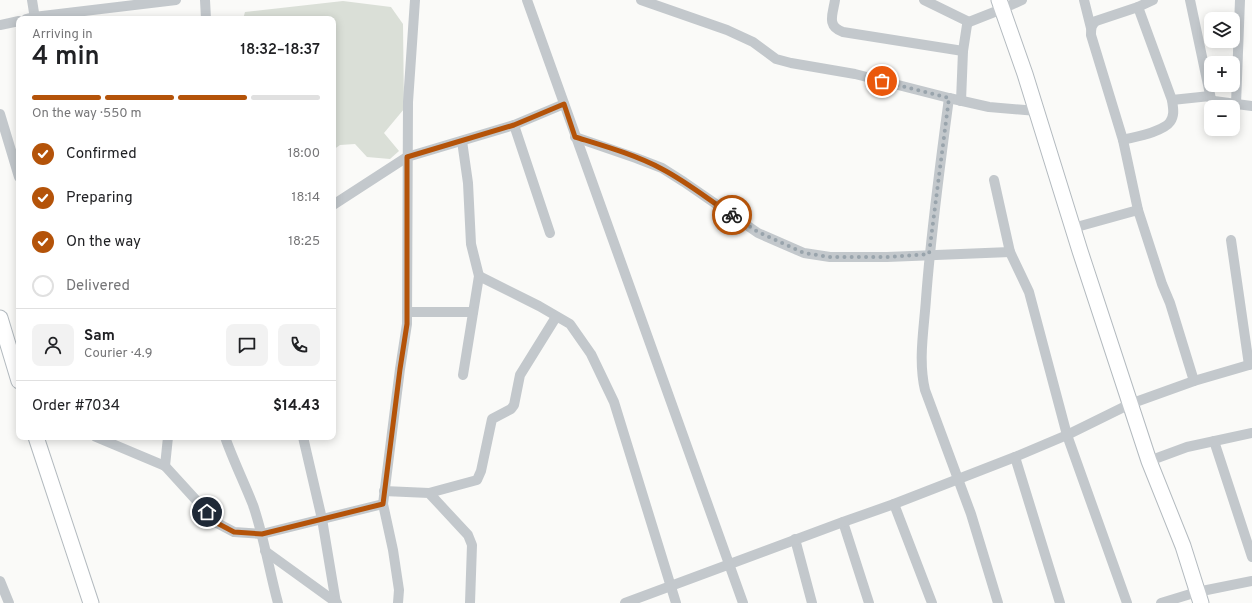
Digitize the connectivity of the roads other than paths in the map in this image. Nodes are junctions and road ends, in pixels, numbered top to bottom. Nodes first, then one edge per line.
1 (32, 0) edge
2 (176, 0) edge
3 (205, 0) edge
4 (415, 0) edge
5 (527, 0) edge
6 (641, 0) edge
7 (836, 0) edge
8 (924, 0) edge
9 (1022, 0) edge
10 (1084, 0) edge
11 (1153, 0) edge
12 (1190, 0) edge
13 (1240, 0) edge
14 (1000, 5) edge
15 (1138, 7) junction
16 (32, 16) edge
17 (48, 16) edge
18 (206, 16) edge
19 (16, 22) edge
20 (969, 22) junction
21 (0, 25) edge
22 (1091, 28) junction
23 (963, 51) junction
24 (1210, 96) junction
25 (949, 98) junction
26 (1172, 100) junction
27 (1212, 100) edge
28 (1236, 100) edge
29 (961, 101) junction
30 (564, 104) junction
31 (1240, 104) edge
32 (1252, 106) edge
33 (1037, 111) junction
34 (0, 114) edge
35 (514, 125) junction
36 (575, 137) junction
37 (1123, 140) junction
38 (462, 141) junction
39 (407, 157) junction
40 (16, 167) edge
41 (994, 180) dead end
42 (336, 203) edge
43 (1138, 210) junction
44 (1073, 228) junction
45 (550, 233) dead end
46 (1231, 240) dead end
47 (1010, 252) junction
48 (929, 254) junction
49 (479, 276) junction
50 (407, 312) junction
51 (473, 312) junction
52 (556, 316) junction
53 (0, 318) edge
54 (1251, 364) edge
55 (16, 371) edge
56 (463, 375) dead end
57 (1194, 381) junction
58 (1130, 404) junction
59 (1252, 433) edge
60 (1067, 435) junction
61 (37, 440) edge
62 (103, 440) edge
63 (168, 440) edge
64 (226, 440) edge
65 (304, 440) edge
66 (1214, 441) junction
67 (1015, 457) junction
68 (1149, 461) junction
69 (165, 466) junction
70 (958, 480) junction
71 (384, 491) junction
72 (429, 493) junction
73 (383, 504) junction
74 (894, 504) junction
75 (322, 519) junction
76 (843, 522) junction
77 (262, 534) junction
78 (795, 539) junction
79 (265, 551) junction
80 (1252, 557) edge
81 (729, 565) junction
82 (0, 581) edge
83 (1252, 581) edge
84 (670, 587) junction
85 (1199, 597) edge
86 (9, 603) edge
87 (91, 603) edge
88 (278, 603) edge
89 (337, 603) edge
90 (398, 603) edge
91 (470, 603) edge
92 (625, 603) edge
93 (676, 603) edge
94 (743, 603) edge
95 (812, 603) edge
96 (869, 603) edge
97 (932, 603) edge
98 (998, 603) edge
99 (1060, 603) edge
100 (1127, 603) edge
101 (1161, 603) edge

1 - 16 street
2 - 17 street
3 - 18 street
4 - 39 street
5 - 30 street
6 - 25 street
7 - 23 street
8 - 20 street
9 - 14 street
10 - 22 street
11 - 15 street
12 - 24 street
13 - 28 street
14 - 20 street
14 - 33 street
15 - 22 street
15 - 26 street
19 - 21 street
20 - 23 street
22 - 37 street
23 - 29 street
24 - 26 street
24 - 27 street
25 - 29 street
25 - 48 street
26 - 37 street
29 - 33 street
30 - 35 street
30 - 36 street
31 - 32 street
33 - 44 street
34 - 40 street
35 - 38 street
35 - 45 street
36 - 48 street
36 - 81 street
37 - 43 street
38 - 39 street
38 - 49 street
39 - 42 street
39 - 50 street
41 - 47 street
43 - 44 street
43 - 57 street
44 - 58 street
46 - 54 street
47 - 48 street
47 - 60 street
48 - 70 street
49 - 51 street
49 - 52 street
50 - 51 street
50 - 71 street
51 - 56 street
52 - 72 street
52 - 84 street
53 - 55 street
54 - 57 street
57 - 58 street
58 - 60 street
58 - 68 street
59 - 66 street
60 - 67 street
60 - 100 street
61 - 87 street
62 - 69 street
63 - 69 street
64 - 77 street
65 - 75 street
66 - 68 street
66 - 80 street
67 - 70 street
67 - 99 street
68 - 85 street
69 - 77 street
70 - 74 street
70 - 98 street
71 - 72 street
71 - 73 street
72 - 91 street
73 - 75 street
73 - 90 street
74 - 76 street
74 - 97 street
75 - 77 street
75 - 89 street
76 - 78 street
76 - 96 street
77 - 79 street
78 - 81 street
78 - 95 street
79 - 88 street
79 - 89 street
81 - 84 street
81 - 94 street
82 - 86 street
83 - 85 street
84 - 92 street
84 - 93 street
85 - 101 street

